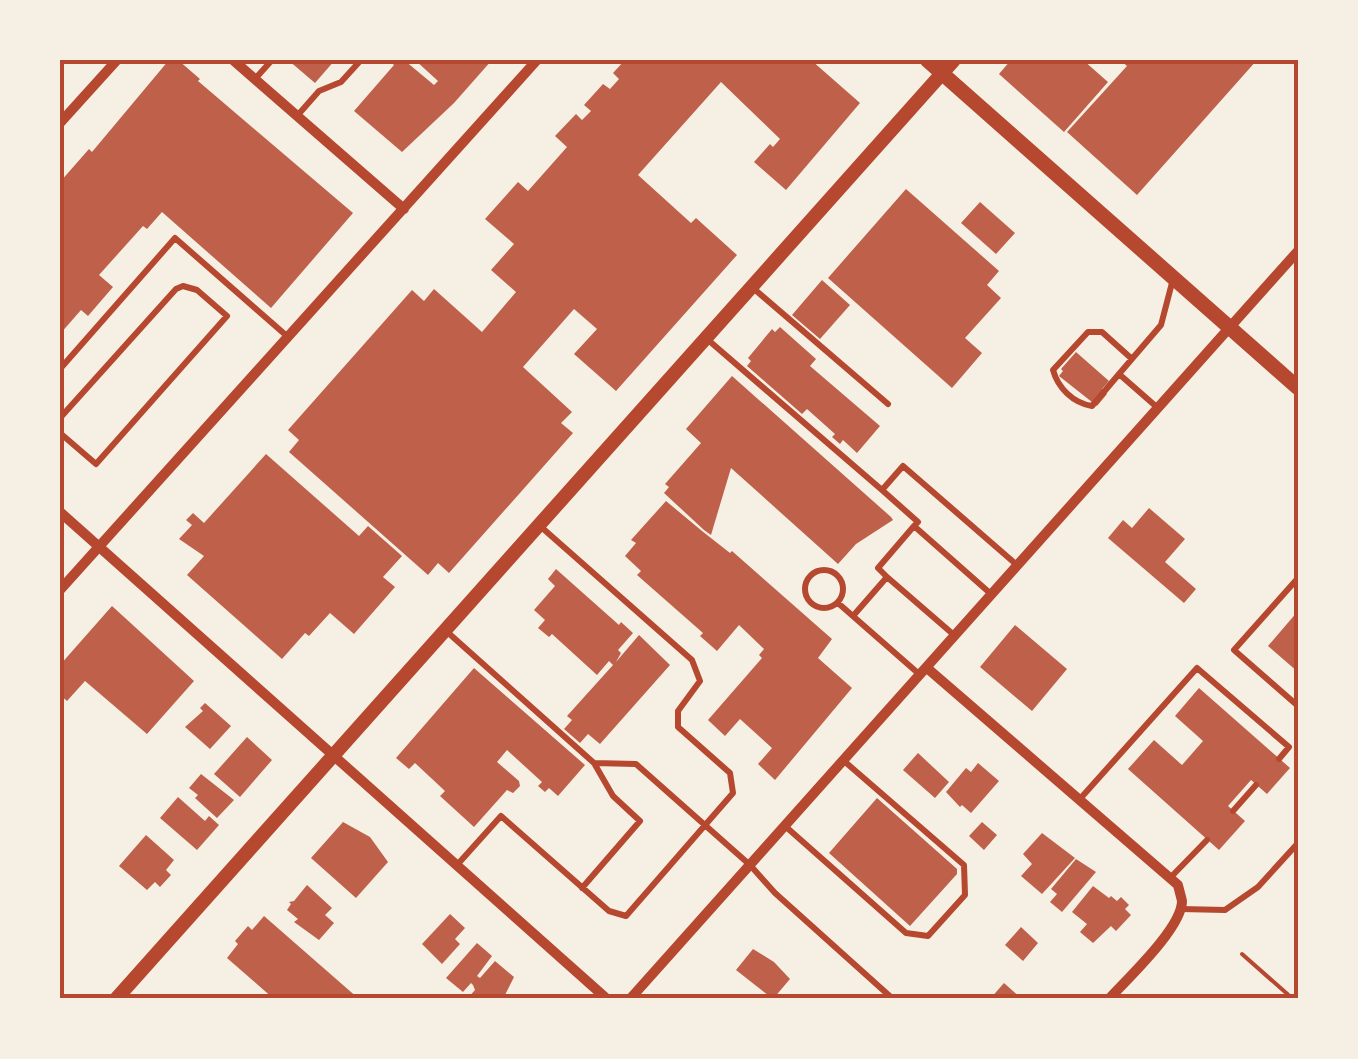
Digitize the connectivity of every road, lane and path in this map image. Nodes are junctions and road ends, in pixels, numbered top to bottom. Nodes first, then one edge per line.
1 (116, 60) edge
2 (232, 60) edge
3 (272, 60) edge
4 (361, 60) edge
5 (537, 60) edge
6 (927, 60) edge
7 (954, 60) edge
8 (942, 74) junction
9 (254, 79) junction
10 (297, 116) junction
11 (60, 123) edge
12 (404, 208) junction
13 (1298, 251) edge
14 (1174, 278) junction
15 (752, 287) junction
16 (1231, 329) junction
17 (288, 337) junction
18 (706, 338) junction
19 (1132, 359) junction
20 (60, 369) edge
21 (1119, 374) junction
22 (1298, 388) edge
23 (888, 404) dead end
24 (1159, 409) junction
25 (60, 418) edge
26 (60, 433) edge
27 (882, 490) junction
28 (60, 512) edge
29 (539, 526) junction
30 (914, 526) junction
31 (99, 546) junction
32 (1018, 566) junction
33 (887, 577) junction
34 (1298, 578) edge
35 (60, 590) edge
36 (992, 595) junction
37 (838, 603) junction
38 (853, 616) junction
39 (445, 630) junction
40 (955, 636) junction
41 (924, 672) junction
42 (1298, 706) edge
43 (333, 755) junction
44 (1279, 758) dead end
45 (844, 761) junction
46 (594, 763) junction
47 (1256, 785) dead end
48 (1079, 800) junction
49 (1233, 811) dead end
50 (706, 825) junction
51 (785, 826) junction
52 (1208, 840) dead end
53 (1298, 843) edge
54 (457, 865) junction
55 (750, 865) junction
56 (1170, 878) junction
57 (582, 888) junction
58 (1180, 909) junction
59 (1242, 954) dead end
60 (116, 999) edge
61 (608, 999) edge
62 (630, 999) edge
63 (893, 999) edge
64 (1108, 999) edge
65 (1292, 999) edge

1 - 11 street
2 - 9 street
3 - 9 lane
4 - 10 lane
5 - 12 street
6 - 8 main road
7 - 8 street
8 - 14 main road
8 - 15 street
9 - 10 street
10 - 12 street
12 - 17 street
13 - 16 street
14 - 16 main road
14 - 19 lane
15 - 18 street
15 - 23 lane
16 - 22 main road
16 - 24 street
17 - 20 lane
17 - 31 street
18 - 27 lane
18 - 29 street
19 - 21 lane
19 - 21 lane
21 - 24 lane
24 - 32 street
25 - 26 lane
27 - 30 lane
27 - 32 lane
28 - 31 street
29 - 39 street
29 - 50 lane
30 - 33 lane
30 - 36 lane
31 - 35 street
31 - 43 street
32 - 36 street
33 - 38 lane
33 - 40 lane
34 - 42 lane
36 - 40 street
37 - 37 lane
37 - 38 lane
38 - 41 lane
39 - 43 street
39 - 46 lane
40 - 41 street
41 - 45 street
41 - 48 street
43 - 54 street
43 - 60 street
44 - 48 lane
45 - 51 street
45 - 51 lane
46 - 50 lane
46 - 57 lane
47 - 49 lane
48 - 56 street
50 - 55 lane
50 - 57 lane
51 - 55 street
52 - 56 lane
53 - 58 lane
54 - 57 lane
54 - 61 street
55 - 62 street
55 - 63 lane
56 - 58 street
58 - 64 street
59 - 65 path

